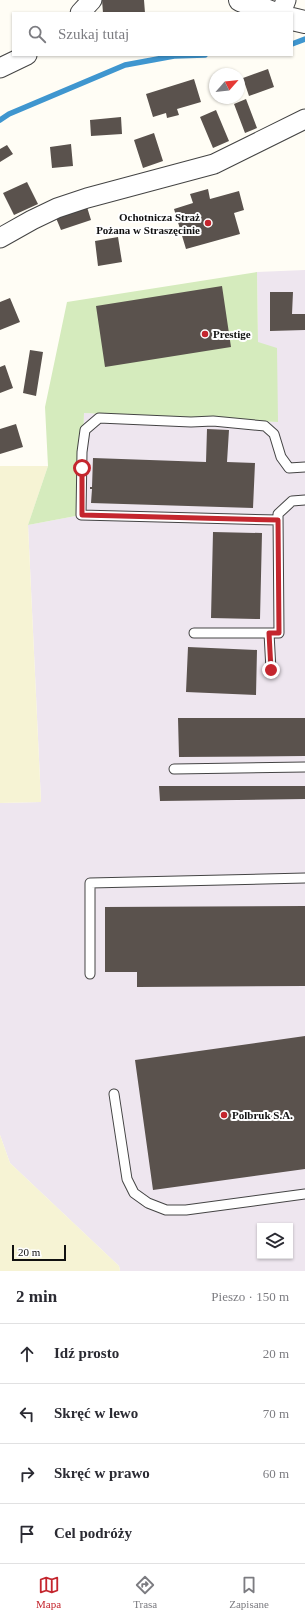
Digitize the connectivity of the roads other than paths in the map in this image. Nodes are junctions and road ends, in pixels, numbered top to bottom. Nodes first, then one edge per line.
1 (92, 0) edge
2 (240, 0) edge
3 (286, 0) edge
4 (81, 12) edge
5 (270, 12) edge
6 (292, 12) edge
7 (25, 56) edge
8 (0, 68) edge
9 (305, 118) edge
10 (0, 238) edge
11 (305, 467) edge
12 (305, 500) edge
13 (278, 520) junction
14 (194, 633) dead end
15 (269, 633) junction
16 (271, 670) dead end
17 (305, 767) edge
18 (174, 769) dead end
19 (305, 878) edge
20 (90, 974) dead end
21 (114, 1094) dead end
22 (305, 1194) edge

1 - 4 street
2 - 5 street
3 - 6 street
7 - 8 street
9 - 10 street
11 - 13 lane
12 - 13 lane
13 - 15 lane
14 - 15 lane
15 - 16 lane
17 - 18 lane
19 - 20 lane
21 - 22 lane

